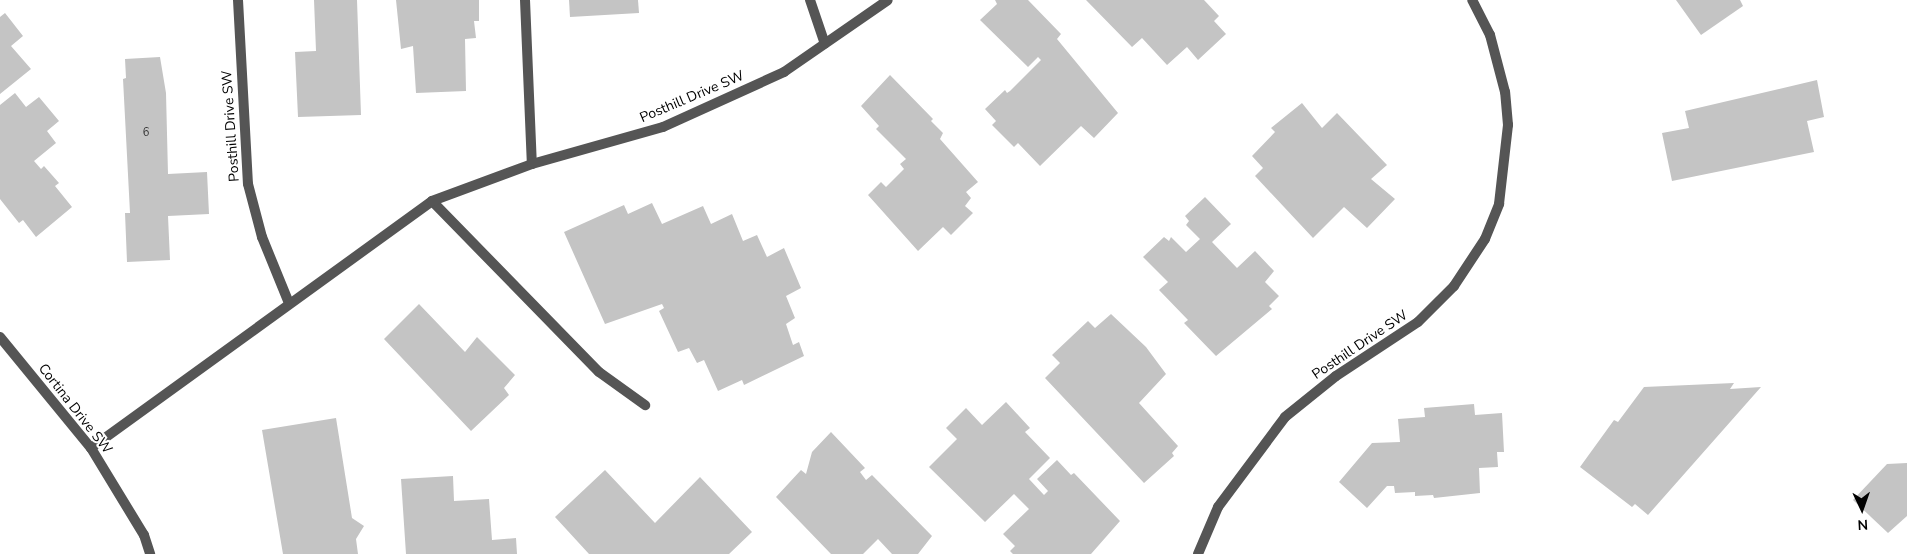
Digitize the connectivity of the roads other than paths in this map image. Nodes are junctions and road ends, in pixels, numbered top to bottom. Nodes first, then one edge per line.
1 (238, 0) edge
2 (525, 0) edge
3 (810, 0) edge
4 (888, 0) edge
5 (1472, 0) edge
6 (825, 44) junction
7 (532, 164) junction
8 (432, 201) junction
9 (290, 303) junction
10 (0, 337) edge
11 (645, 406) dead end
12 (91, 448) junction
13 (150, 554) edge
14 (1198, 554) edge

1 - 9 street, Posthill Drive SW
2 - 7 street
3 - 6 street
4 - 6 street, Posthill Drive SW
5 - 14 street, Posthill Drive SW
6 - 7 street, Posthill Drive SW
7 - 8 street, Posthill Drive SW
8 - 9 street, Posthill Drive SW
8 - 11 street
9 - 12 street, Posthill Drive SW
10 - 12 street, Cortina Drive SW
12 - 13 street, Cortina Drive SW

